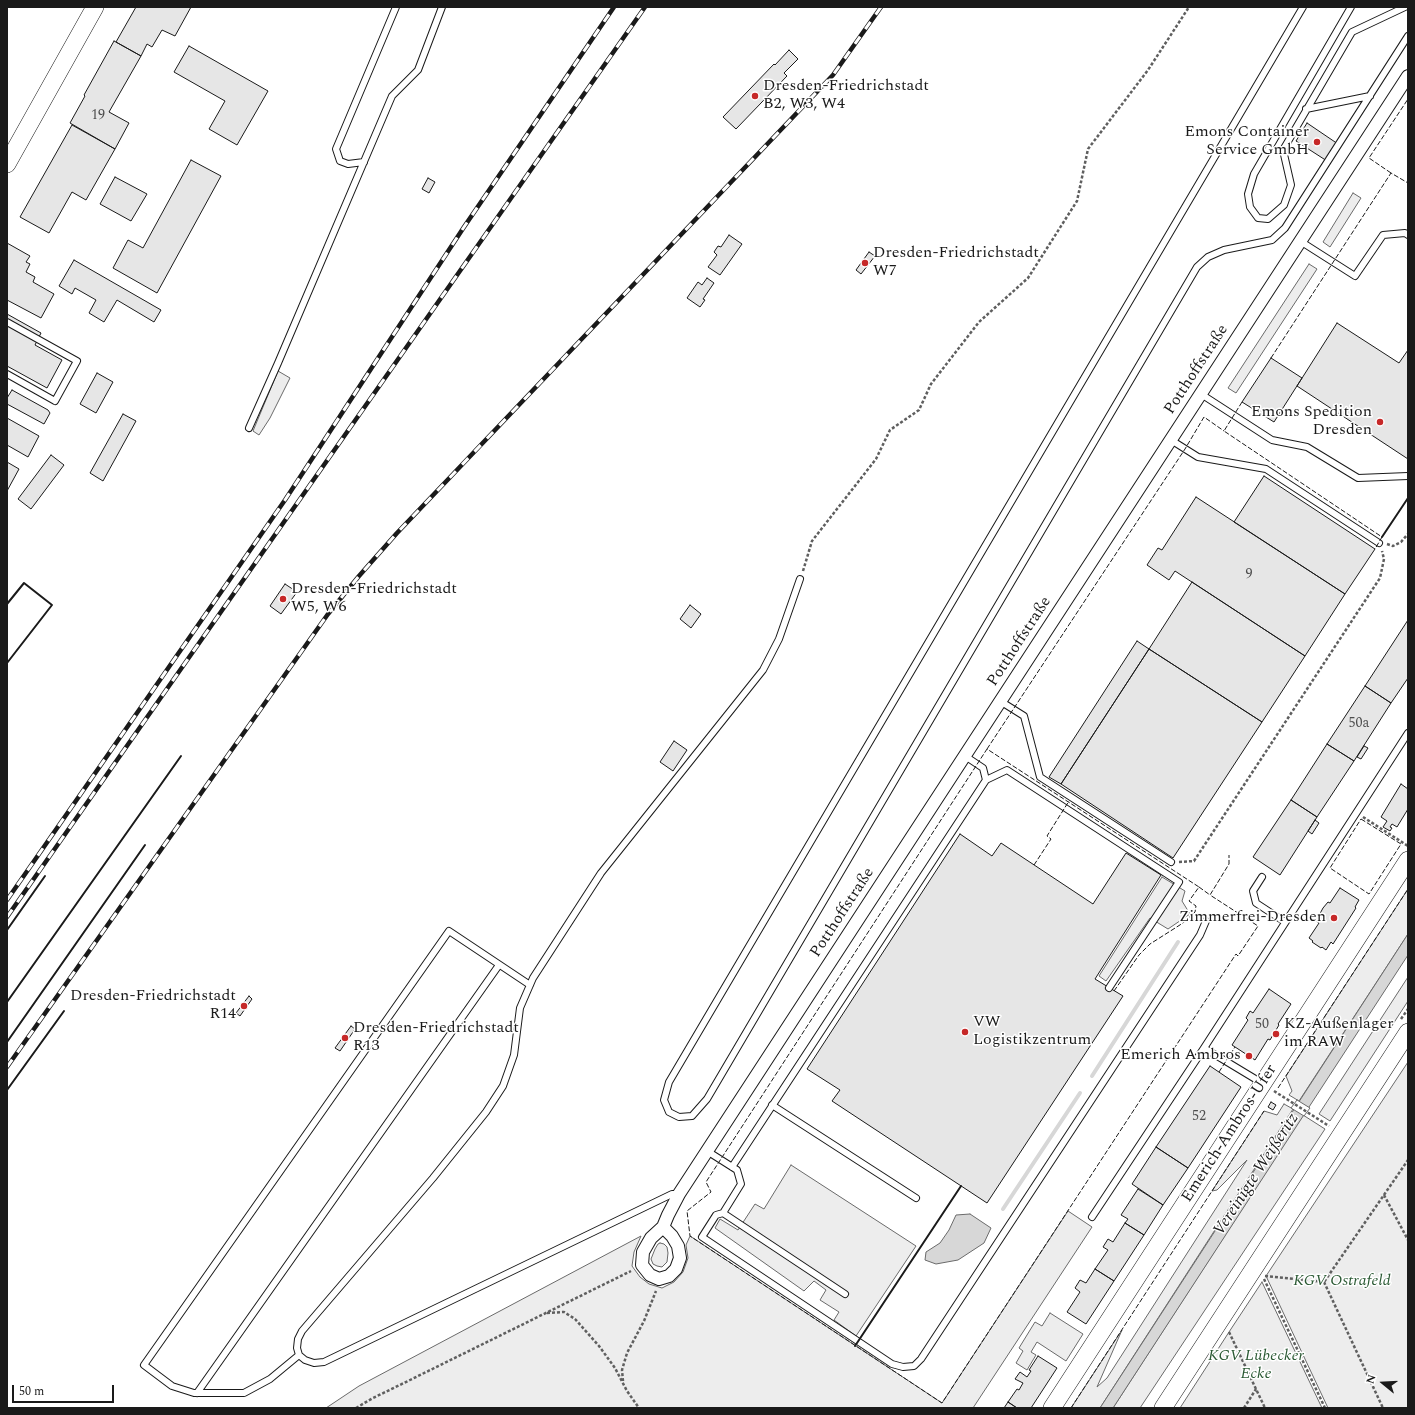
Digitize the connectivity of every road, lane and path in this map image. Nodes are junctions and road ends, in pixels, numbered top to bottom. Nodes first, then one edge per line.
1 (95, 7) edge
2 (396, 7) edge
3 (442, 7) edge
4 (1189, 7) edge
5 (1303, 7) edge
6 (1351, 7) edge
7 (1405, 7) edge
8 (1408, 36) edge
9 (1408, 76) edge
10 (1370, 96) junction
11 (1306, 109) junction
12 (364, 162) junction
13 (7, 164) edge
14 (1408, 235) edge
15 (1300, 241) junction
16 (7, 322) edge
17 (7, 374) edge
18 (1201, 394) junction
19 (249, 428) dead end
20 (1171, 440) junction
21 (1408, 476) edge
22 (1408, 534) edge
23 (1379, 543) junction
24 (800, 579) joint
25 (1000, 701) junction
26 (1408, 733) edge
27 (965, 756) junction
28 (986, 780) junction
29 (1356, 812) junction
30 (1408, 846) edge
31 (1408, 860) edge
32 (1171, 862) joint
33 (1262, 877) dead end
34 (1206, 921) dead end
35 (1285, 922) junction
36 (499, 964) junction
37 (530, 985) junction
38 (1109, 988) dead end
39 (1408, 1032) edge
40 (1204, 1048) junction
41 (1269, 1087) junction
42 (772, 1106) junction
43 (1330, 1126) dead end
44 (708, 1151) junction
45 (1408, 1160) edge
46 (732, 1167) junction
47 (679, 1194) junction
48 (1384, 1195) junction
49 (916, 1198) dead end
50 (723, 1213) junction
51 (1092, 1217) dead end
52 (663, 1227) junction
53 (1408, 1240) edge
54 (642, 1265) junction
55 (659, 1278) junction
56 (1324, 1282) junction
57 (845, 1294) dead end
58 (545, 1313) junction
59 (1227, 1330) dead end
60 (299, 1355) junction
61 (1256, 1389) junction
62 (627, 1391) junction
63 (197, 1393) junction
64 (356, 1408) edge
65 (639, 1408) edge
66 (1052, 1408) edge
67 (1163, 1408) edge
68 (1244, 1408) edge
69 (1265, 1408) edge
70 (1325, 1408) edge
71 (1383, 1408) edge

1 - 13 main road
2 - 12 lane
3 - 12 lane
4 - 24 path
5 - 10 lane
6 - 11 lane
7 - 11 lane
8 - 10 lane
9 - 15 street, Potthoffstraße
10 - 11 lane
12 - 19 lane
14 - 15 lane
15 - 18 street, Potthoffstraße
16 - 17 lane
18 - 20 street, Potthoffstraße
18 - 21 lane
20 - 23 lane
20 - 25 street, Potthoffstraße
22 - 23 path
23 - 32 path
24 - 37 lane
25 - 27 street, Potthoffstraße
25 - 32 lane
26 - 29 lane
27 - 28 lane
27 - 44 street, Potthoffstraße
28 - 38 lane
28 - 42 lane
29 - 30 path
29 - 35 lane
31 - 41 main road, Emerich-Ambros-Ufer
33 - 35 lane
34 - 50 lane
35 - 40 lane
36 - 37 lane
36 - 63 lane
36 - 63 lane
37 - 60 lane
39 - 67 main road
40 - 41 lane
40 - 51 lane
41 - 43 path
41 - 66 main road, Emerich-Ambros-Ufer
42 - 46 lane
42 - 49 lane
44 - 46 lane
44 - 47 street, Potthoffstraße
45 - 48 path
46 - 50 lane
47 - 52 street, Potthoffstraße
47 - 60 lane
48 - 53 path
48 - 56 path
50 - 57 lane
52 - 54 street, Potthoffstraße
52 - 55 street
54 - 55 street
54 - 58 path
55 - 62 path
56 - 70 path
56 - 71 path
58 - 62 path
58 - 64 path
59 - 61 path
60 - 63 lane
61 - 68 path
61 - 69 path
62 - 65 path

